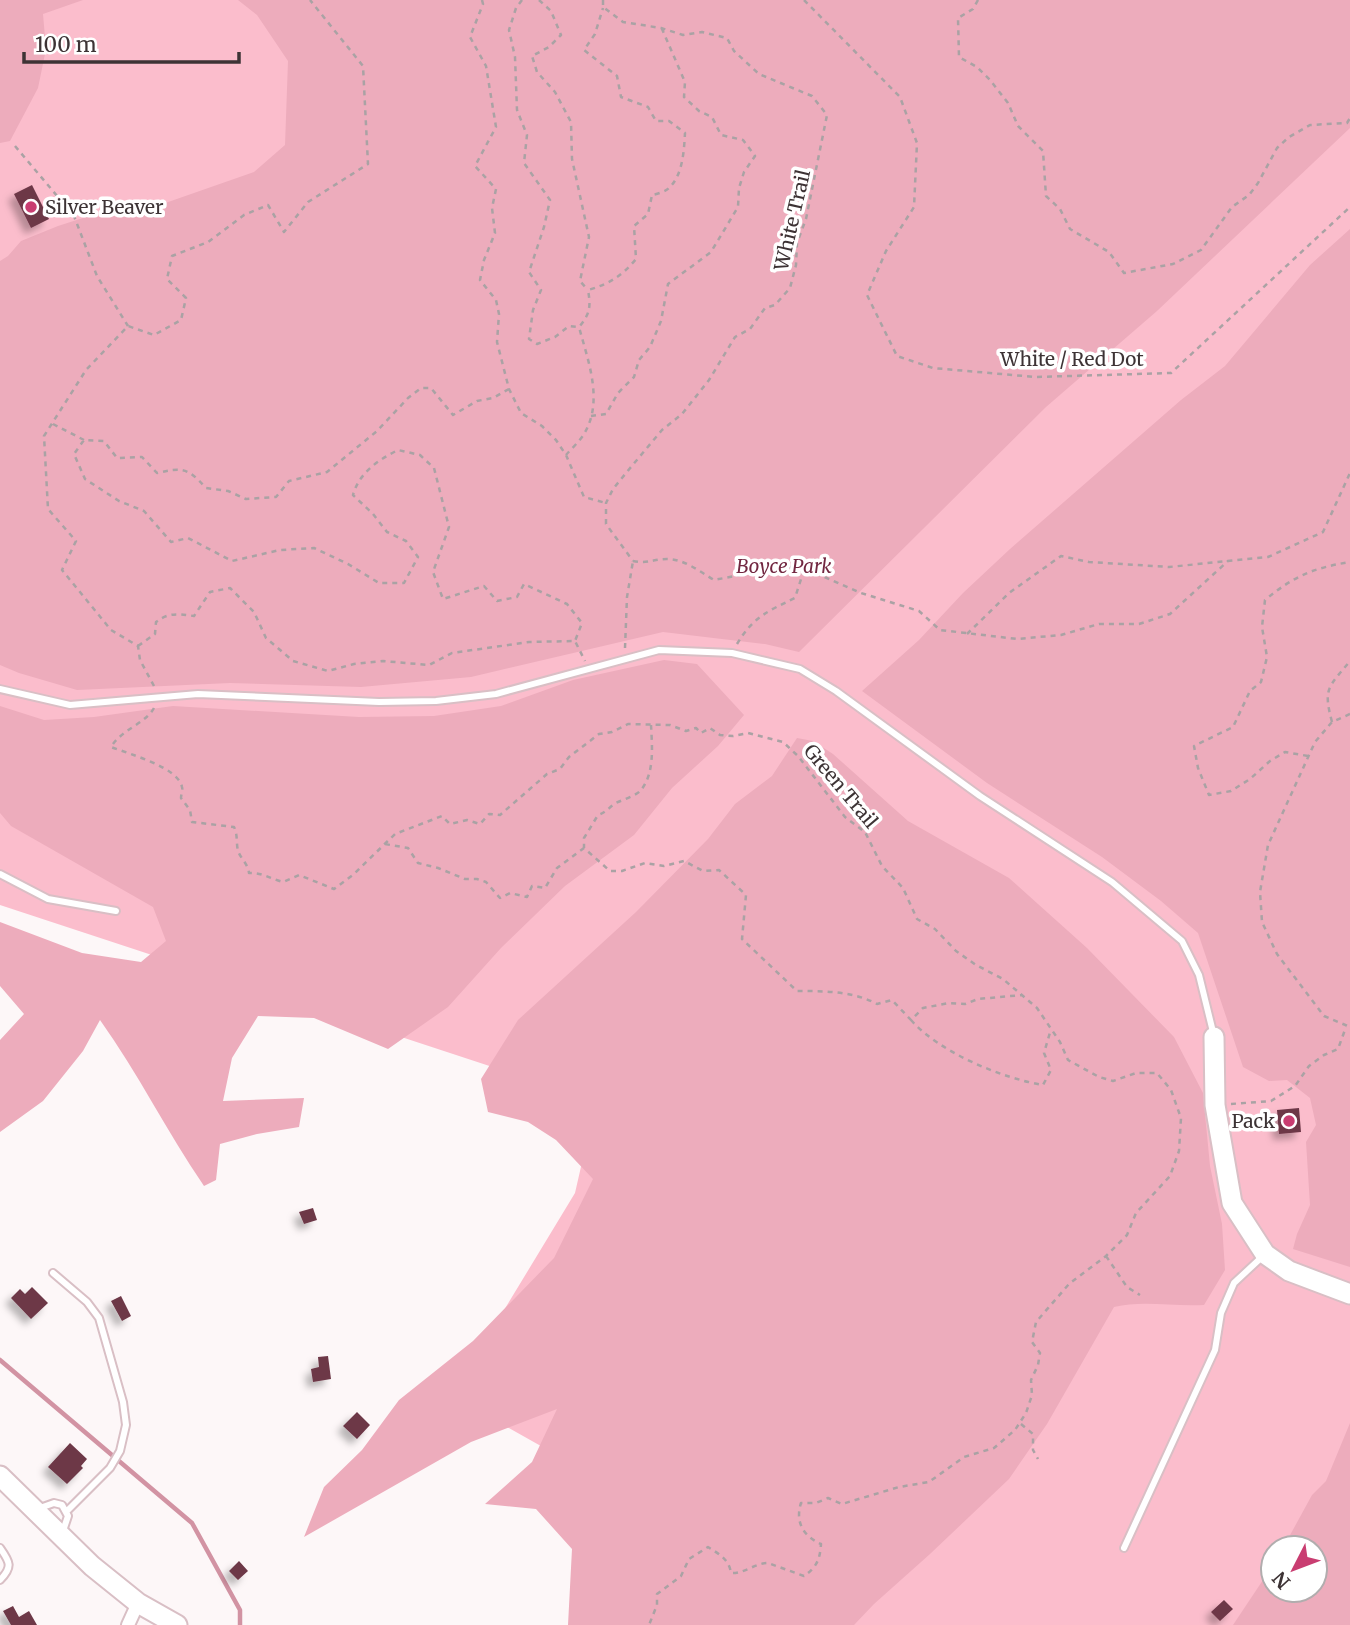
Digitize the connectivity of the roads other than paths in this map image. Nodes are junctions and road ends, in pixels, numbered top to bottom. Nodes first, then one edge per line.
1 (0, 689) edge
2 (0, 874) edge
3 (116, 911) dead end
4 (1214, 1037) joint
5 (1265, 1254) junction
6 (53, 1273) dead end
7 (1350, 1294) edge
8 (0, 1476) edge
9 (36, 1510) junction
10 (67, 1511) junction
11 (62, 1536) junction
12 (0, 1548) edge
13 (1124, 1548) dead end
14 (0, 1580) edge
15 (138, 1603) junction
16 (128, 1625) edge
17 (177, 1625) edge

1 - 4 lane
2 - 3 lane
4 - 5 street
5 - 7 street
5 - 13 lane
6 - 10 lane
8 - 9 street
9 - 10 lane
9 - 11 street
10 - 11 lane
11 - 15 street
12 - 14 lane
15 - 16 street
15 - 17 street

